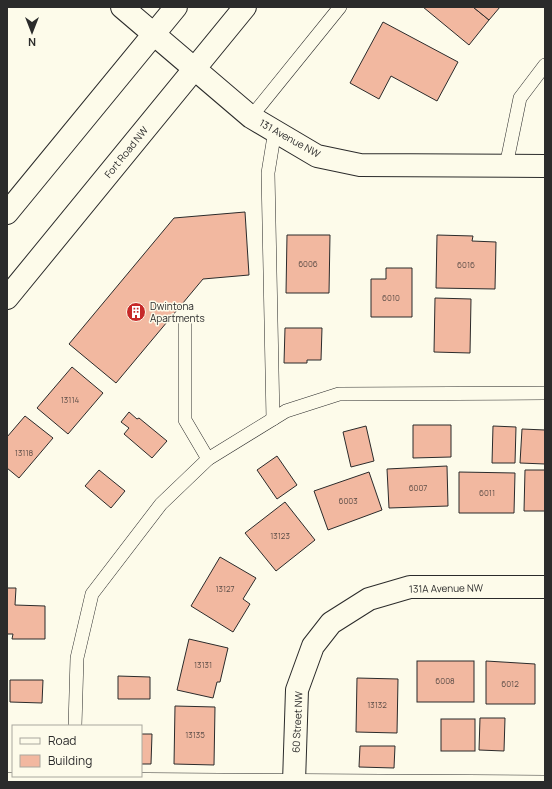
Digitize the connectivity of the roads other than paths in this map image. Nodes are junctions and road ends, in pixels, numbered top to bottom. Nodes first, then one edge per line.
1 (122, 7) edge
2 (176, 7) edge
3 (245, 7) edge
4 (340, 7) edge
5 (154, 34) junction
6 (545, 65) edge
7 (194, 68) junction
8 (251, 116) junction
9 (275, 130) junction
10 (506, 166) junction
11 (545, 166) edge
12 (7, 213) edge
13 (7, 298) edge
14 (185, 323) dead end
15 (545, 393) edge
16 (273, 420) junction
17 (208, 459) junction
18 (545, 587) edge
19 (331, 623) joint
20 (75, 725) edge
21 (73, 778) edge
22 (7, 779) edge
23 (294, 781) edge
24 (545, 782) edge

1 - 5 street, 131 Avenue NW
2 - 5 street
3 - 7 street, Fort Road NW
4 - 8 lane
5 - 7 street, 131 Avenue NW
5 - 12 street
6 - 10 lane
7 - 8 street, 131 Avenue NW
7 - 13 street, Fort Road NW
8 - 9 street, 131 Avenue NW
9 - 10 street, 131 Avenue NW
9 - 16 lane
10 - 11 street, 131 Avenue NW
14 - 17 lane
15 - 16 lane
16 - 17 lane
17 - 20 lane
18 - 19 street, 131A Avenue NW
19 - 23 street, 60 Street NW
21 - 22 lane
21 - 23 lane
23 - 24 lane

